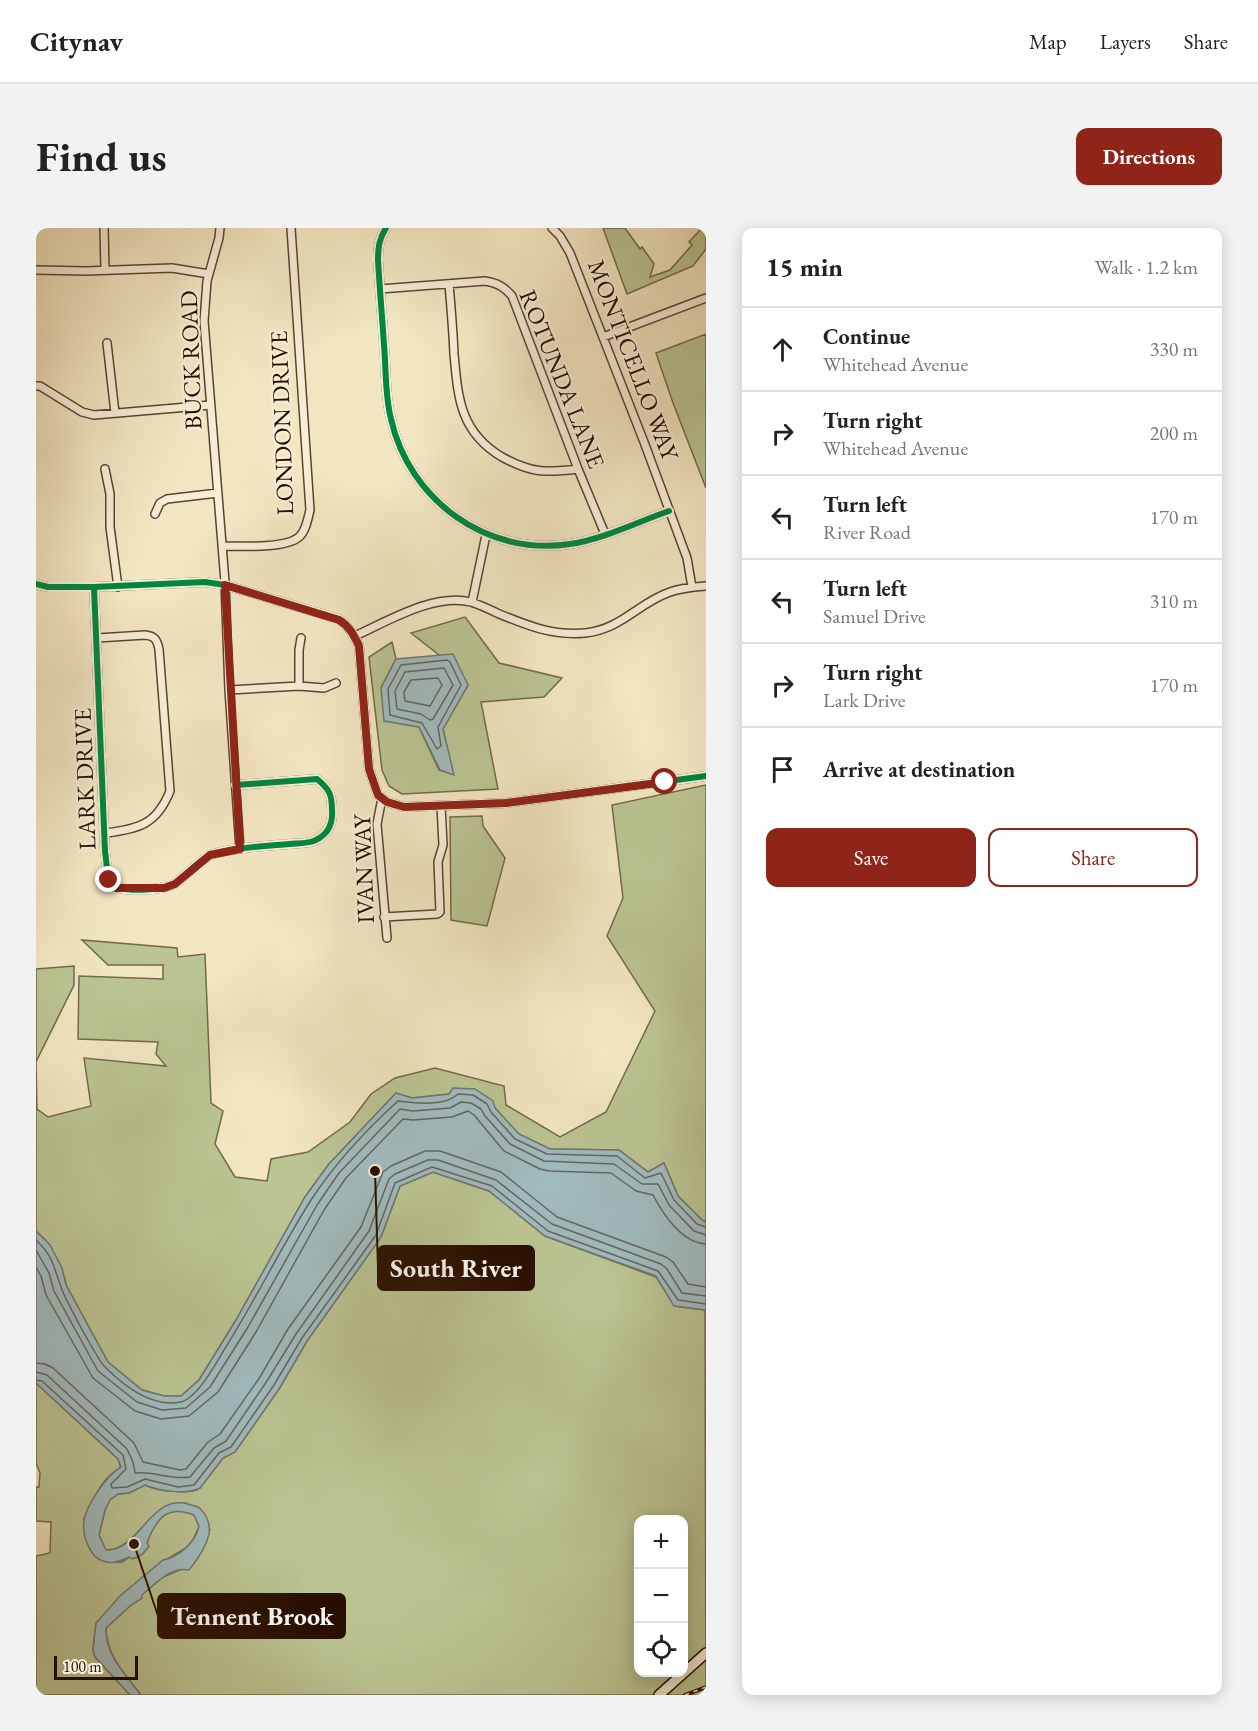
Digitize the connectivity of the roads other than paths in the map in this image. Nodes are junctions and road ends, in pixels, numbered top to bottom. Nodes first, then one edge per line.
1 (104, 228) edge
2 (220, 228) edge
3 (291, 228) edge
4 (386, 228) edge
5 (552, 228) edge
6 (36, 270) edge
7 (105, 270) junction
8 (208, 274) junction
9 (449, 284) junction
10 (380, 289) junction
11 (706, 298) edge
12 (603, 337) junction
13 (107, 343) dead end
14 (36, 386) edge
15 (211, 405) junction
16 (115, 413) junction
17 (105, 469) dead end
18 (578, 469) junction
19 (218, 493) junction
20 (669, 511) junction
21 (155, 514) dead end
22 (605, 534) junction
23 (486, 535) junction
24 (222, 546) junction
25 (36, 584) edge
26 (225, 585) junction
27 (118, 586) junction
28 (706, 586) edge
29 (94, 587) junction
30 (692, 587) junction
31 (472, 602) junction
32 (355, 636) junction
33 (97, 638) junction
34 (302, 638) dead end
35 (336, 683) dead end
36 (299, 686) junction
37 (230, 690) junction
38 (706, 776) edge
39 (236, 785) junction
40 (382, 798) junction
41 (441, 806) junction
42 (106, 833) junction
43 (240, 849) junction
44 (384, 917) junction
45 (387, 938) dead end
46 (706, 1653) edge
47 (658, 1695) edge

1 - 7 street
2 - 8 street, BUCK ROAD
3 - 24 street, LONDON DRIVE
4 - 10 street
5 - 12 street, MONTICELLO WAY
6 - 7 street
7 - 8 street
8 - 15 street, BUCK ROAD
9 - 10 street, ROTUNDA LANE
9 - 18 street, ROTUNDA LANE
9 - 18 street
10 - 23 street
11 - 12 street
12 - 20 street, MONTICELLO WAY
13 - 16 street
14 - 16 street
15 - 16 street
15 - 19 street, BUCK ROAD
17 - 27 street
18 - 22 street, ROTUNDA LANE
19 - 21 street
19 - 24 street, BUCK ROAD
20 - 22 street
20 - 30 street, MONTICELLO WAY
22 - 23 street
23 - 31 street
24 - 26 street
25 - 29 street
26 - 27 street
26 - 32 street
26 - 37 street
27 - 29 street
28 - 30 street
29 - 33 street, LARK DRIVE
30 - 31 street
31 - 32 street
32 - 40 street
33 - 42 street, LARK DRIVE
33 - 42 street
34 - 36 street
35 - 36 street
36 - 37 street
37 - 39 street
38 - 41 street
39 - 43 street
39 - 43 street, LARK DRIVE
40 - 41 street
40 - 44 street, IVAN WAY
41 - 44 street
42 - 43 street, LARK DRIVE
44 - 45 street, IVAN WAY
46 - 47 street

